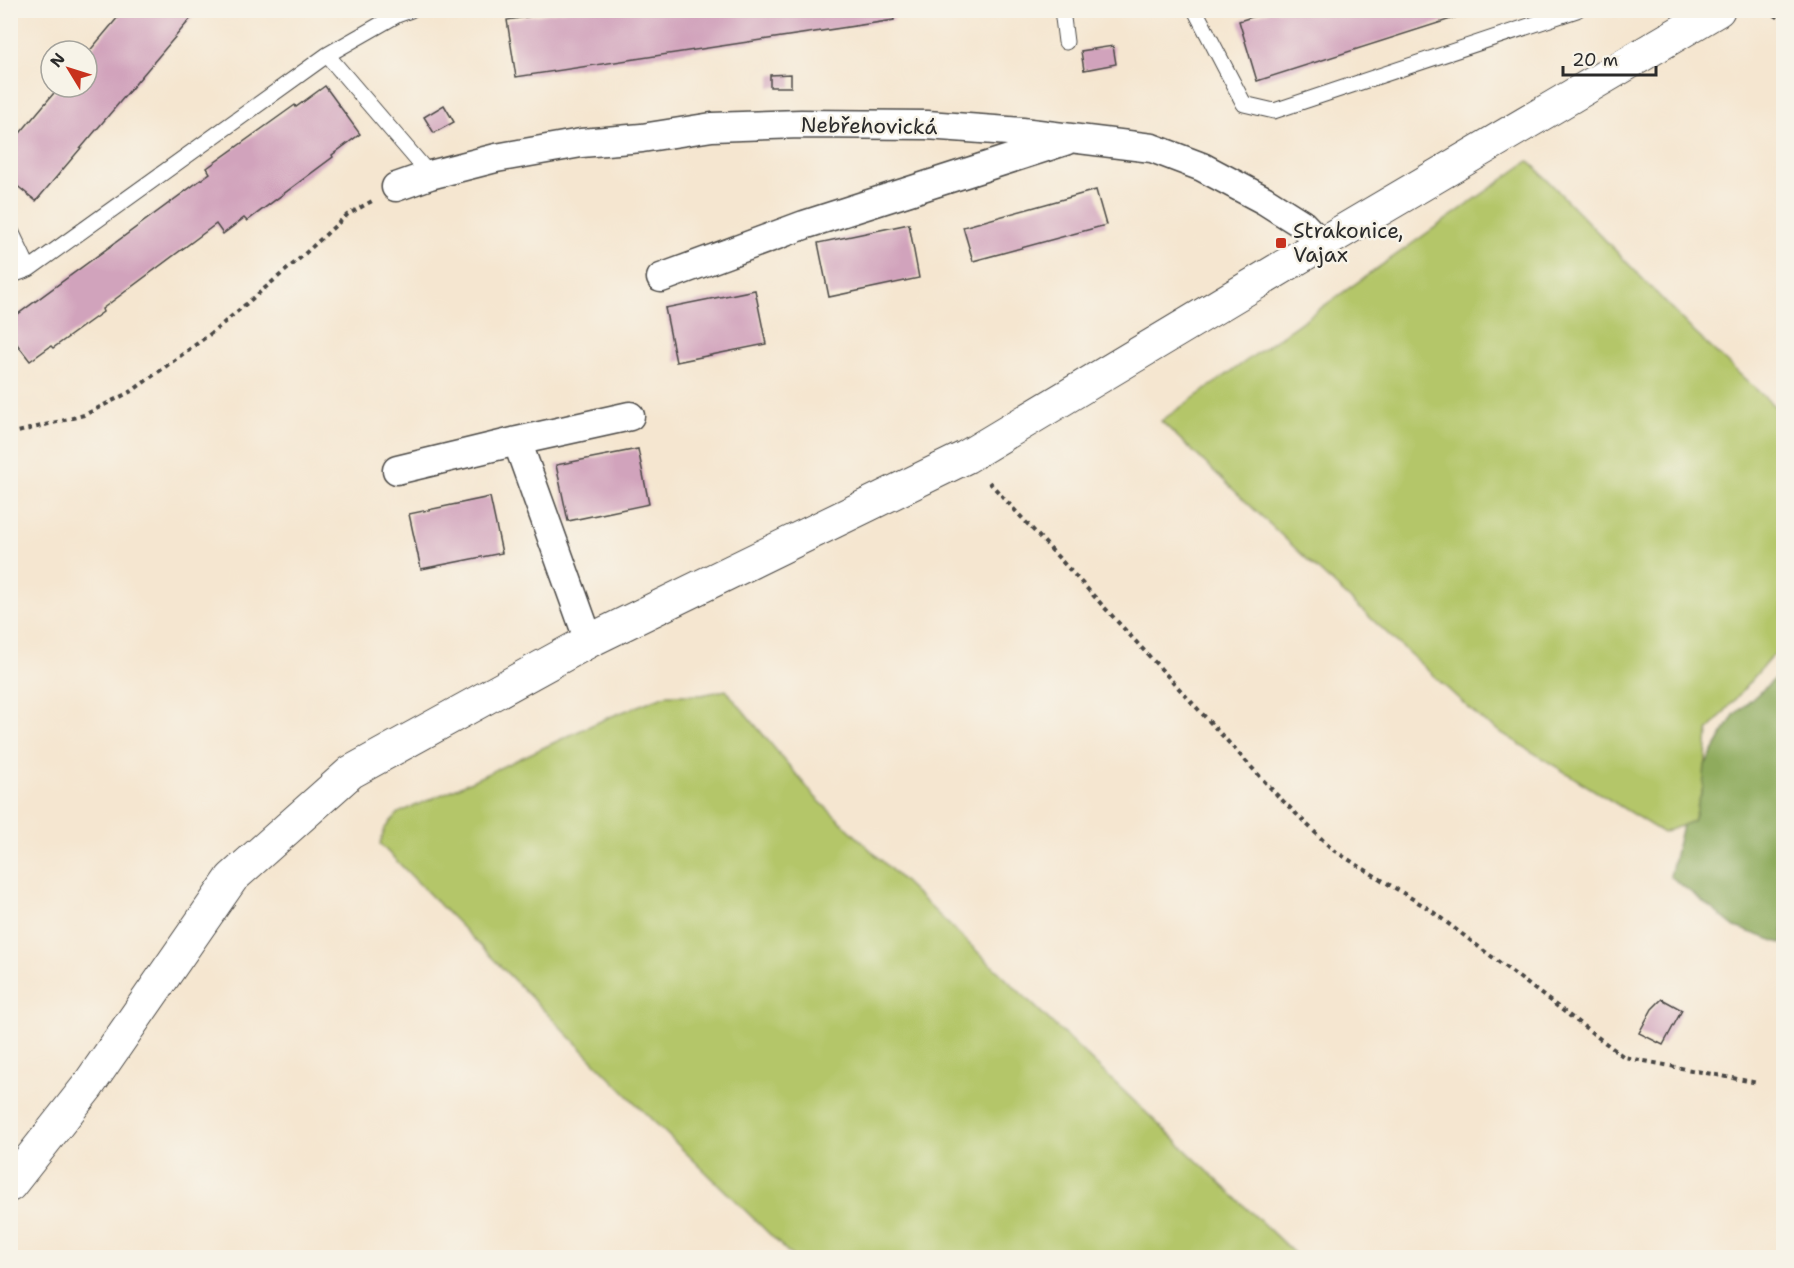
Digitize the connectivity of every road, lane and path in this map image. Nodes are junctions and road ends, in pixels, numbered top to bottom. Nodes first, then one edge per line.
1 (1062, 10) edge
2 (1195, 10) edge
3 (1576, 10) edge
4 (1718, 10) edge
5 (1767, 10) edge
6 (401, 12) edge
7 (1784, 21) edge
8 (1066, 42) dead end
9 (327, 55) junction
10 (1076, 137) junction
11 (430, 175) junction
12 (396, 187) joint
13 (10, 229) edge
14 (1321, 244) junction
15 (29, 269) junction
16 (10, 276) edge
17 (661, 278) dead end
18 (630, 416) dead end
19 (10, 434) edge
20 (517, 441) junction
21 (966, 457) junction
22 (397, 470) dead end
23 (589, 641) junction
24 (1758, 1083) dead end
25 (10, 1185) edge

1 - 8 lane
2 - 3 lane
4 - 14 street
5 - 7 path
6 - 9 lane
9 - 11 lane
9 - 15 lane
10 - 11 street, Nebřehovická
10 - 14 street, Nebřehovická
10 - 17 street
11 - 12 street, Nebřehovická
12 - 19 path
13 - 15 lane
14 - 21 street
15 - 16 lane
18 - 20 street
20 - 22 street
20 - 23 street
21 - 23 street
21 - 24 path
23 - 25 street

